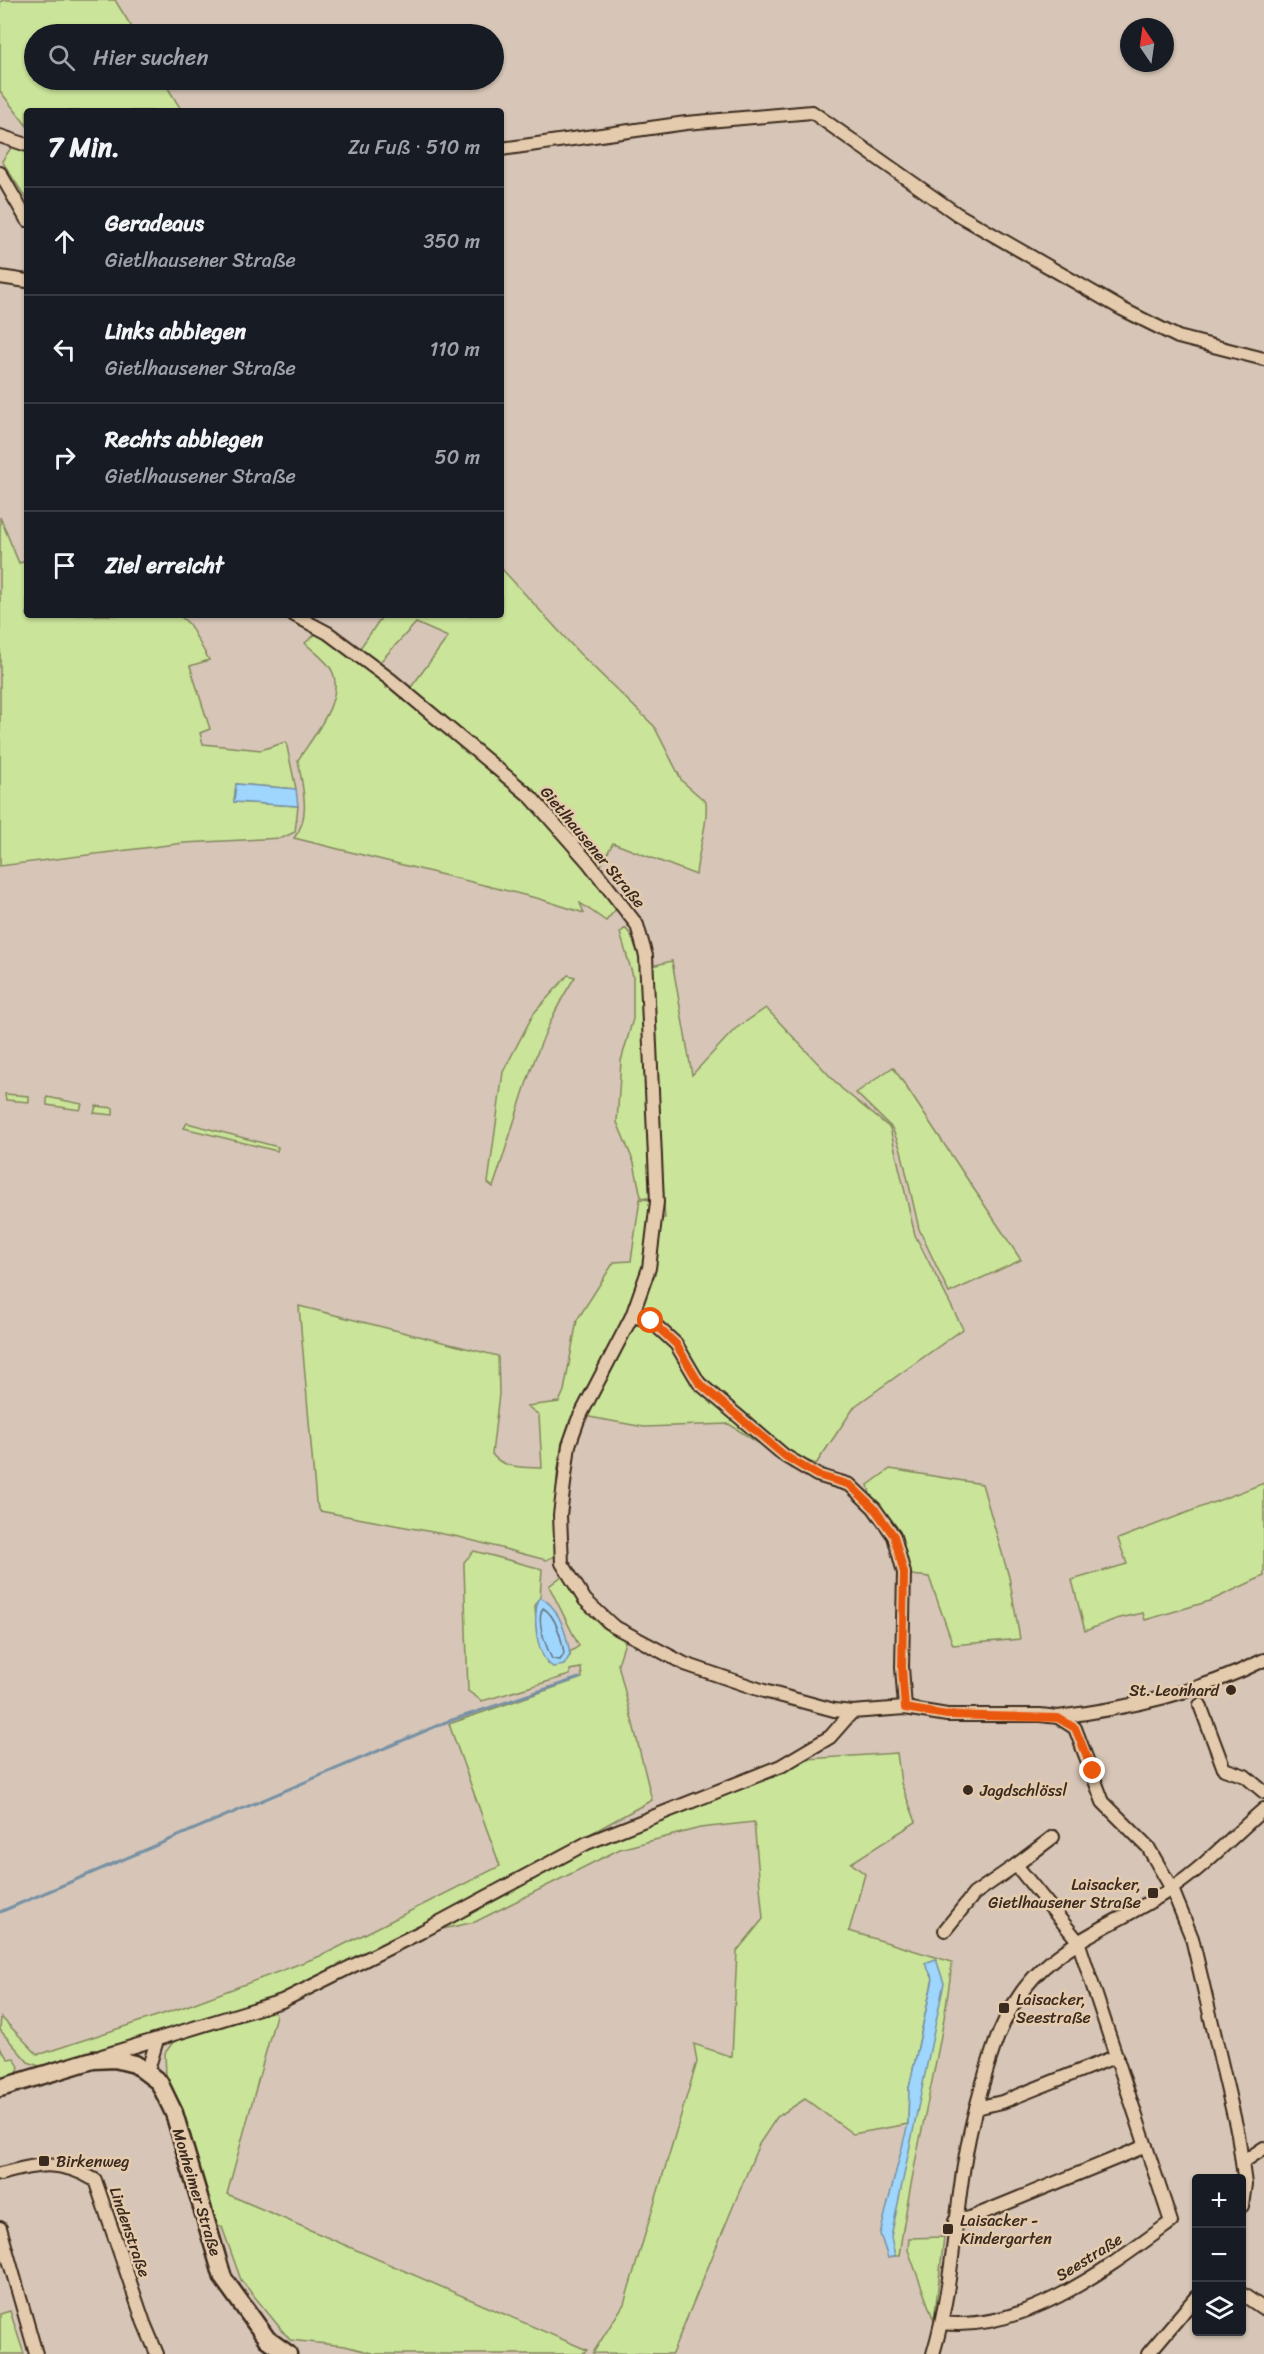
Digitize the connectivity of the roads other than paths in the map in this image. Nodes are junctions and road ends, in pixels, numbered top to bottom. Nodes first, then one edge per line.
1 (0, 136) edge
2 (24, 143) edge
3 (504, 149) edge
4 (0, 173) edge
5 (24, 215) edge
6 (0, 277) edge
7 (24, 281) edge
8 (1264, 358) edge
9 (300, 618) edge
10 (632, 1316) junction
11 (1264, 1660) edge
12 (1200, 1705) dead end
13 (905, 1708) junction
14 (852, 1712) junction
15 (1058, 1718) junction
16 (1264, 1792) edge
17 (1264, 1809) edge
18 (1053, 1837) dead end
19 (1016, 1865) junction
20 (1172, 1889) junction
21 (945, 1930) dead end
22 (1078, 1941) junction
23 (157, 2040) junction
24 (1117, 2056) junction
25 (93, 2060) junction
26 (147, 2073) junction
27 (0, 2088) edge
28 (976, 2108) junction
29 (1146, 2146) junction
30 (1264, 2148) edge
31 (1243, 2162) junction
32 (0, 2174) edge
33 (1244, 2174) edge
34 (955, 2221) junction
35 (0, 2228) edge
36 (1246, 2297) edge
37 (1192, 2303) edge
38 (1264, 2308) edge
39 (942, 2323) junction
40 (36, 2354) edge
41 (157, 2354) edge
42 (288, 2354) edge
43 (933, 2354) edge
44 (1149, 2354) edge

1 - 2 street
3 - 8 street
4 - 5 street
6 - 7 street
9 - 10 street, Gietlhausener Straße
10 - 13 street
10 - 14 street, Gietlhausener Straße
11 - 15 street, Gietlhausener Straße
12 - 16 street
13 - 14 street, Gietlhausener Straße
13 - 15 street, Gietlhausener Straße
14 - 23 street
15 - 20 street
17 - 20 street
18 - 19 street
19 - 21 street
19 - 22 street
20 - 22 street
20 - 31 street
22 - 24 street, Seestraße
22 - 28 street
23 - 25 street
23 - 26 street
24 - 28 street
24 - 29 street, Seestraße
25 - 26 main road, Monheimer Straße
25 - 27 main road, Monheimer Straße
26 - 42 main road, Monheimer Straße
28 - 34 street
29 - 34 street
29 - 39 street, Seestraße
30 - 31 street
31 - 33 street
32 - 41 street, Lindenstraße
34 - 39 street
35 - 40 street
36 - 38 street
37 - 44 street
39 - 43 street

